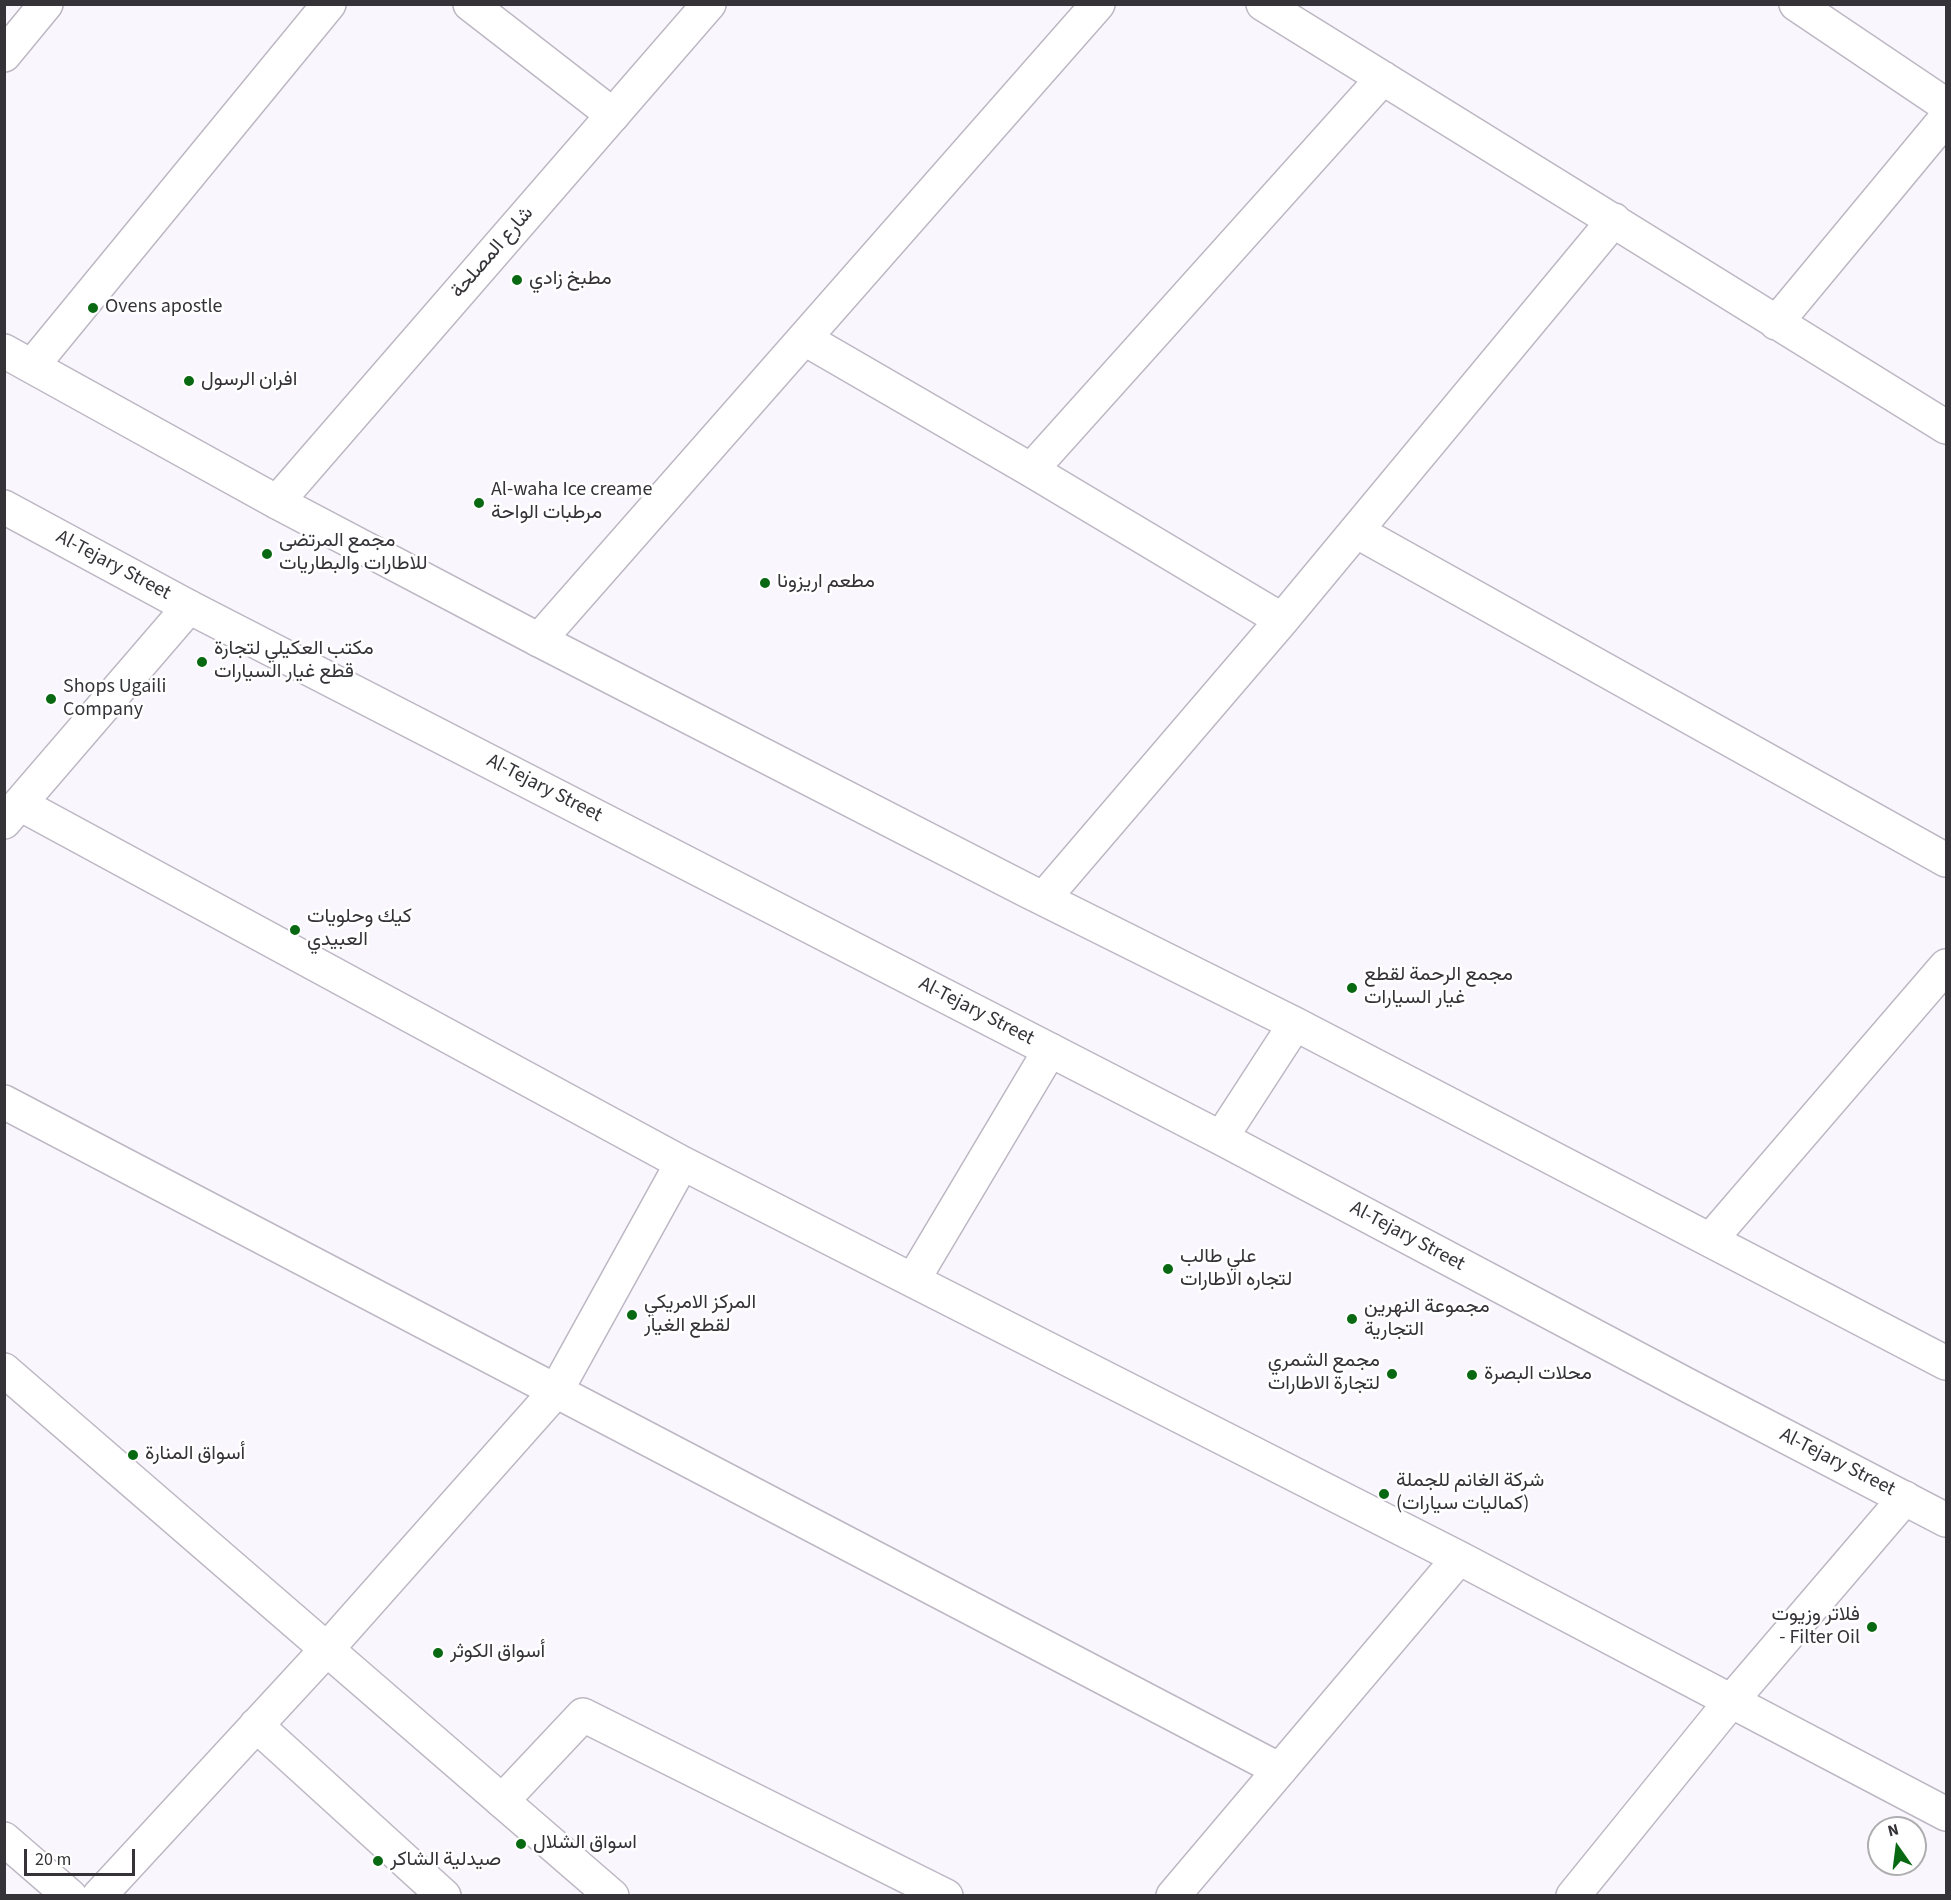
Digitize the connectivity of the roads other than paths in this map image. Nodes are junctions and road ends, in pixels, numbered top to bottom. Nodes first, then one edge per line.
1 (46, 4) edge
2 (329, 4) edge
3 (470, 4) edge
4 (709, 4) edge
5 (1098, 4) edge
6 (1263, 4) edge
7 (1796, 4) edge
8 (4, 54) edge
9 (1383, 78) junction
10 (1947, 105) edge
11 (614, 115) junction
12 (1947, 118) edge
13 (1614, 220) junction
14 (1776, 323) junction
15 (805, 339) junction
16 (18, 358) edge
17 (1947, 428) edge
18 (1031, 470) junction
19 (278, 502) junction
20 (4, 507) edge
21 (1356, 531) junction
22 (189, 607) junction
23 (1282, 620) junction
24 (539, 640) junction
25 (12, 813) edge
26 (1947, 860) edge
27 (1044, 898) junction
28 (1947, 966) edge
29 (1295, 1024) junction
30 (1050, 1050) junction
31 (4, 1102) edge
32 (1221, 1138) junction
33 (682, 1163) junction
34 (1711, 1239) junction
35 (913, 1280) junction
36 (1947, 1362) edge
37 (4, 1370) edge
38 (556, 1391) junction
39 (1905, 1498) junction
40 (1947, 1520) edge
41 (1459, 1558) junction
42 (327, 1649) junction
43 (1732, 1700) junction
44 (256, 1725) junction
45 (1280, 1770) junction
46 (502, 1801) junction
47 (1947, 1814) edge
48 (4, 1839) edge
49 (70, 1896) edge
50 (99, 1896) edge
51 (444, 1896) edge
52 (612, 1896) edge
53 (946, 1896) edge
54 (1173, 1896) edge
55 (1573, 1896) edge

1 - 8 street
2 - 16 street
3 - 11 street
4 - 11 street, شارع المصلحة
5 - 15 street
6 - 9 street
7 - 10 street
9 - 13 street
9 - 18 street
11 - 19 street, شارع المصلحة
12 - 14 street
13 - 14 street
13 - 21 street
14 - 17 street
15 - 18 street
15 - 24 street
16 - 19 street
18 - 23 street
19 - 24 street
20 - 22 street, Al-Tejary Street
21 - 23 street
21 - 26 street
22 - 25 street
22 - 30 street, Al-Tejary Street
23 - 27 street
24 - 27 street
25 - 33 street
27 - 29 street
28 - 34 street
29 - 32 street
29 - 34 street
30 - 32 street, Al-Tejary Street
30 - 35 street
31 - 38 street
32 - 39 street, Al-Tejary Street
33 - 35 street
33 - 38 street
34 - 36 street
35 - 41 street
37 - 42 street
38 - 42 street
38 - 45 street
39 - 40 street, Al-Tejary Street
39 - 43 street
41 - 43 street
41 - 45 street
42 - 44 street
42 - 46 street
43 - 47 street
43 - 55 street
44 - 50 street
44 - 51 street
45 - 54 street
46 - 52 street
46 - 53 street
48 - 49 street

